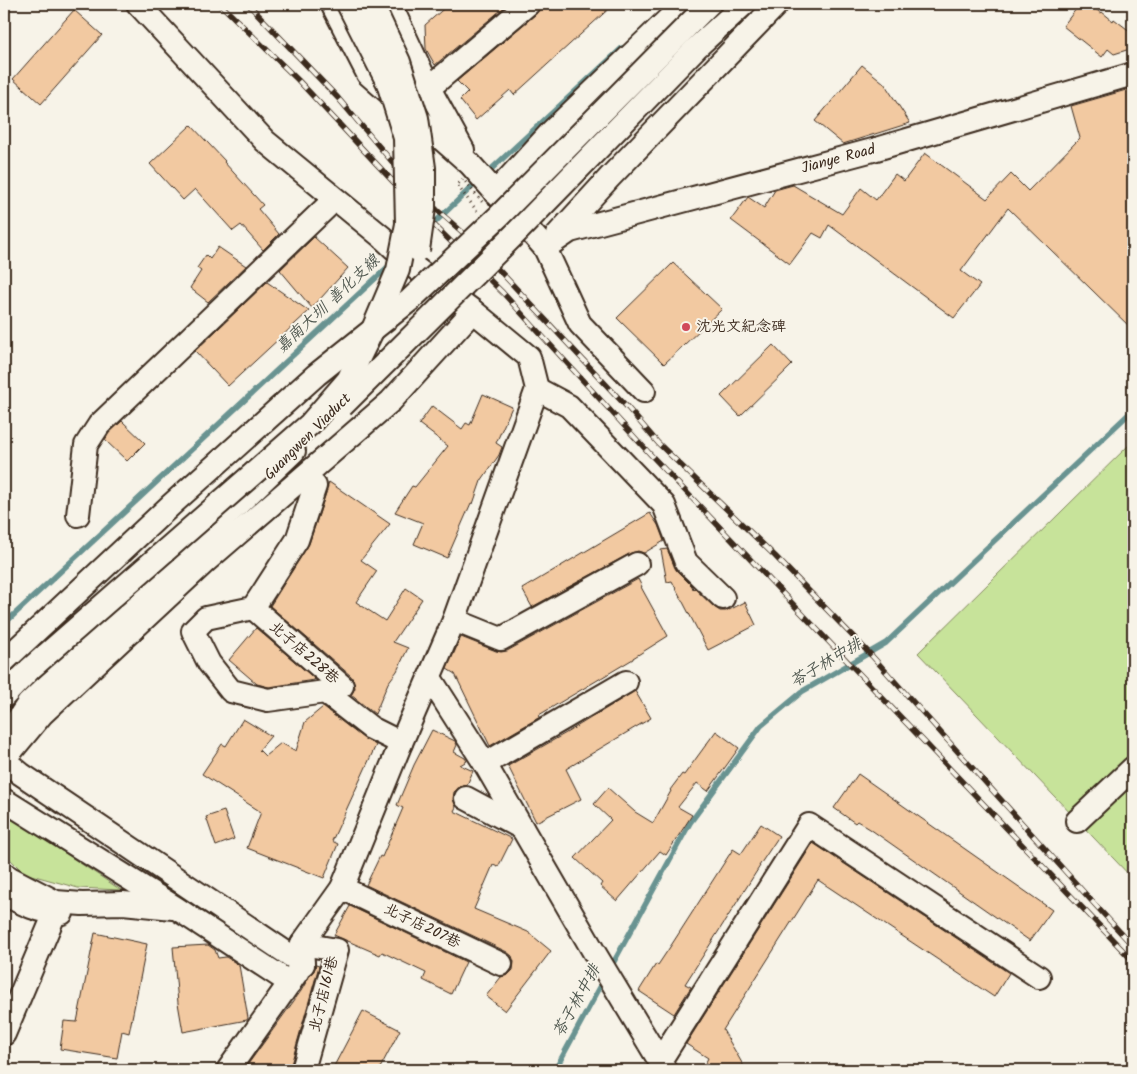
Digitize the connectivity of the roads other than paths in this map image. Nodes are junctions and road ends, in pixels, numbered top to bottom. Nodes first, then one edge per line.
1 (138, 4) edge
2 (332, 4) edge
3 (348, 4) edge
4 (372, 4) edge
5 (390, 4) edge
6 (528, 4) edge
7 (684, 4) edge
8 (709, 4) edge
9 (744, 4) edge
10 (776, 4) edge
11 (1133, 74) edge
12 (429, 88) junction
13 (409, 110) junction
14 (552, 131) junction
15 (470, 164) junction
16 (610, 177) junction
17 (495, 193) junction
18 (335, 199) junction
19 (545, 248) junction
20 (473, 311) junction
21 (537, 388) junction
22 (644, 391) dead end
23 (392, 401) junction
24 (338, 410) junction
25 (315, 486) dead end
26 (78, 515) dead end
27 (637, 564) dead end
28 (723, 598) dead end
29 (253, 608) junction
30 (454, 620) junction
31 (4, 652) edge
32 (4, 661) edge
33 (430, 678) junction
34 (626, 682) dead end
35 (325, 692) junction
36 (4, 696) edge
37 (401, 743) junction
38 (4, 760) edge
39 (485, 764) junction
40 (1133, 768) edge
41 (466, 798) dead end
42 (4, 800) edge
43 (1077, 821) dead end
44 (523, 829) junction
45 (4, 874) edge
46 (342, 888) junction
47 (4, 894) edge
48 (151, 906) junction
49 (176, 908) junction
50 (55, 913) junction
51 (302, 954) junction
52 (501, 964) dead end
53 (1039, 977) dead end
54 (290, 983) junction
55 (4, 1034) edge
56 (662, 1066) edge
57 (228, 1070) edge
58 (303, 1070) edge

1 - 18 street
2 - 13 street
3 - 36 street, Guangwen Viaduct, bridge
4 - 24 street, Guangwen Viaduct, bridge
5 - 12 street
6 - 12 street
7 - 14 street
8 - 32 street, bridge
9 - 24 street, bridge
10 - 16 street
11 - 19 street, Jianye Road
12 - 13 street
12 - 15 street
13 - 15 street
14 - 16 street
14 - 17 street
15 - 17 street
16 - 19 street
17 - 19 street
18 - 20 street
18 - 26 street
19 - 22 street
20 - 21 street
20 - 23 street
21 - 28 street
21 - 30 street
23 - 31 street
23 - 38 street
24 - 38 street, Guangwen Viaduct
25 - 29 street
27 - 30 street
29 - 35 street, 北子店228巷
29 - 35 street, 北子店228巷
30 - 33 street
33 - 37 street
33 - 39 street
34 - 39 street
35 - 37 street, 北子店228巷
37 - 46 street
38 - 51 street
39 - 44 street
40 - 43 street
41 - 44 street
42 - 49 street
44 - 56 street
45 - 48 street
46 - 51 street
46 - 52 street, 北子店207巷
47 - 50 street
48 - 49 street
48 - 50 street
49 - 54 street
50 - 55 street
51 - 54 street
51 - 58 street, 北子店161巷
53 - 56 street
54 - 57 street

